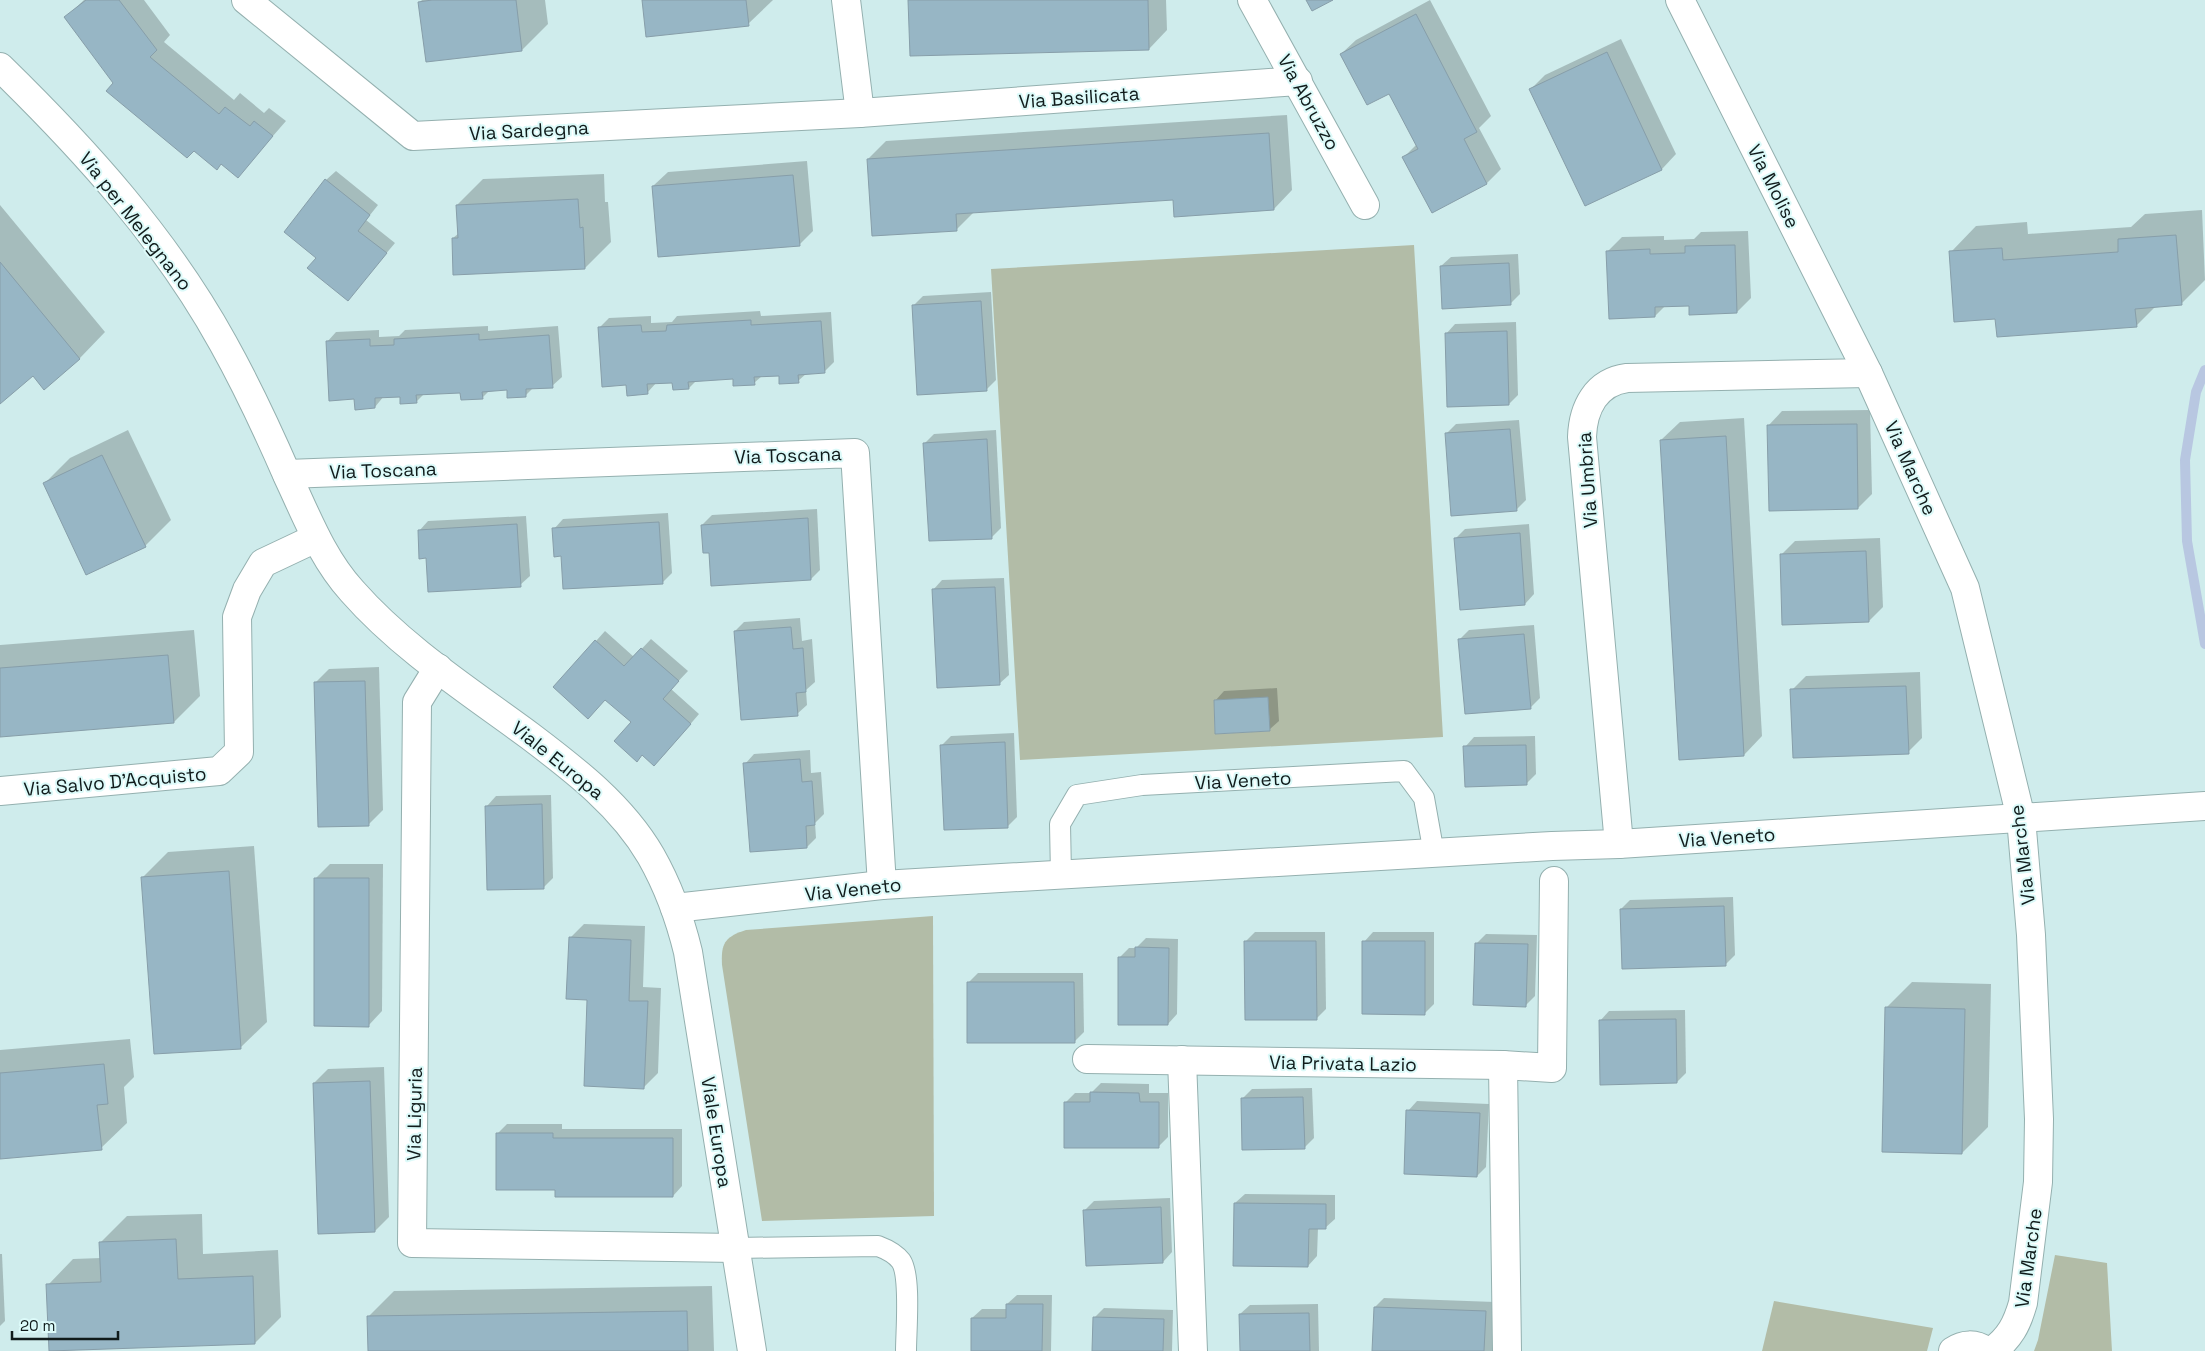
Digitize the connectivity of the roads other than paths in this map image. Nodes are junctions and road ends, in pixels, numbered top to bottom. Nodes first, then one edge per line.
1 (246, 0) edge
2 (846, 0) edge
3 (1252, 0) edge
4 (1680, 0) edge
5 (0, 67) edge
6 (1298, 81) junction
7 (860, 113) junction
8 (1365, 205) dead end
9 (1868, 373) junction
10 (287, 474) junction
11 (316, 538) junction
12 (438, 668) junction
13 (0, 791) edge
14 (2205, 806) edge
15 (2021, 818) junction
16 (1619, 844) junction
17 (1434, 854) junction
18 (1061, 875) junction
19 (1554, 881) dead end
20 (882, 885) junction
21 (675, 908) junction
22 (1087, 1059) dead end
23 (1182, 1060) junction
24 (1503, 1065) junction
25 (736, 1248) junction
26 (752, 1351) edge
27 (906, 1351) edge
28 (1193, 1351) edge
29 (1507, 1351) edge
30 (1952, 1351) edge
31 (1986, 1351) edge
32 (1992, 1351) edge

1 - 7 street, Via Sardegna
2 - 7 street
3 - 6 street, Via Abruzzo
4 - 9 street, Via Molise
5 - 10 street, Via per Melegnano
6 - 7 street, Via Basilicata
6 - 8 street, Via Abruzzo
9 - 15 street, Via Marche
9 - 16 street, Via Umbria
10 - 11 street, Viale Europa
10 - 20 street, Via Toscana
11 - 12 street, Viale Europa
11 - 13 street, Via Salvo D'Acquisto
12 - 21 street, Viale Europa
12 - 25 street, Via Liguria
14 - 15 street, Via Veneto
15 - 16 street, Via Veneto
15 - 32 street, Via Marche
16 - 17 street, Via Veneto
17 - 18 street, Via Veneto
17 - 18 lane, Via Veneto
18 - 20 street, Via Veneto
19 - 24 street, Via Privata Lazio
20 - 21 street, Via Veneto
21 - 25 street, Viale Europa
22 - 23 street, Via Privata Lazio
23 - 24 street, Via Privata Lazio
23 - 28 street
24 - 29 street
25 - 26 street, Viale Europa
25 - 27 lane
30 - 31 street

